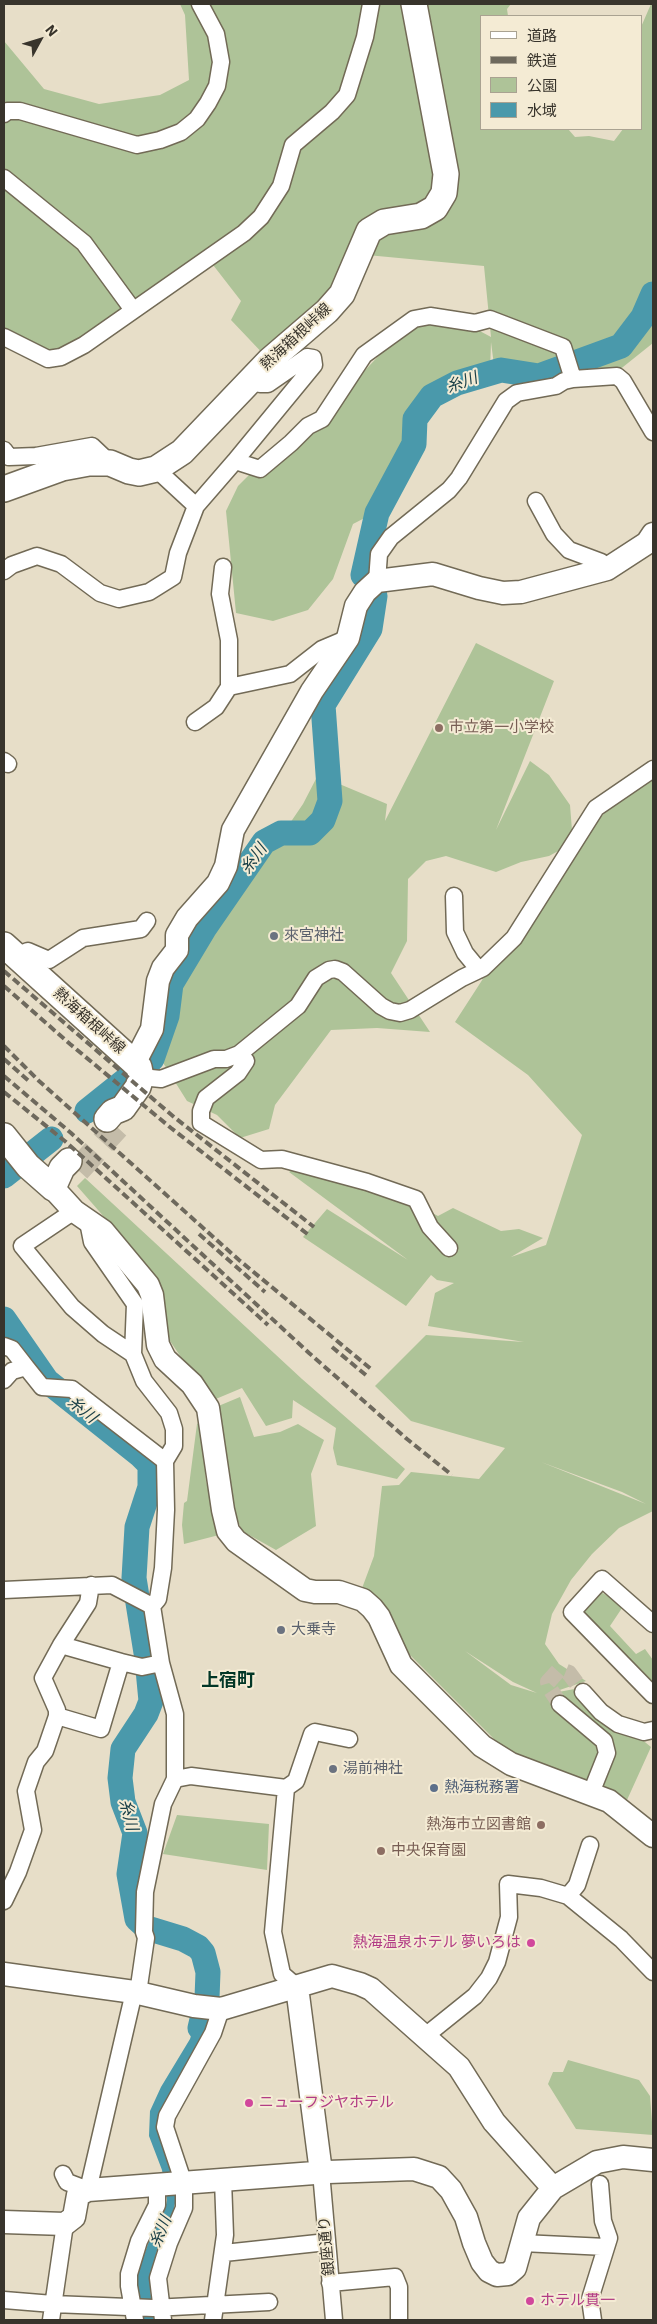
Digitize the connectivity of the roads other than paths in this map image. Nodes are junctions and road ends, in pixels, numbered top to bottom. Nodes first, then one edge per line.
1 (200, 4) edge
2 (371, 4) edge
3 (414, 4) edge
4 (4, 114) edge
5 (4, 178) edge
6 (133, 310) junction
7 (4, 337) edge
8 (252, 379) junction
9 (573, 379) junction
10 (653, 432) edge
11 (4, 450) edge
12 (235, 461) junction
13 (110, 463) junction
14 (156, 469) junction
15 (4, 489) edge
16 (536, 501) dead end
17 (196, 506) junction
18 (651, 541) edge
19 (223, 567) dead end
20 (607, 568) junction
21 (4, 571) edge
22 (377, 581) junction
23 (348, 638) junction
24 (229, 686) junction
25 (194, 722) dead end
26 (653, 769) edge
27 (454, 896) dead end
28 (147, 921) dead end
29 (10, 951) edge
30 (478, 970) junction
31 (238, 1054) junction
32 (138, 1069) junction
33 (115, 1118) tunnel mouth
34 (17, 1153) edge
35 (73, 1165) tunnel mouth
36 (53, 1188) junction
37 (81, 1216) junction
38 (449, 1248) dead end
39 (4, 1346) edge
40 (133, 1354) junction
41 (26, 1367) junction
42 (4, 1380) edge
43 (165, 1461) junction
44 (91, 1585) junction
45 (4, 1590) edge
46 (142, 1601) junction
47 (653, 1624) edge
48 (61, 1645) junction
49 (121, 1662) junction
50 (161, 1663) junction
51 (583, 1692) tunnel mouth
52 (653, 1695) edge
53 (560, 1704) tunnel mouth
54 (56, 1716) junction
55 (653, 1730) edge
56 (349, 1739) dead end
57 (175, 1779) junction
58 (286, 1788) junction
59 (591, 1793) junction
60 (653, 1836) edge
61 (590, 1844) dead end
62 (568, 1896) junction
63 (4, 1901) edge
64 (653, 1972) edge
65 (4, 1974) edge
66 (297, 1987) junction
67 (136, 1992) junction
68 (221, 2009) junction
69 (424, 2037) junction
70 (653, 2160) edge
71 (321, 2172) junction
72 (63, 2174) dead end
73 (223, 2180) junction
74 (600, 2184) dead end
75 (170, 2185) junction
76 (553, 2188) junction
77 (88, 2190) junction
78 (4, 2222) edge
79 (65, 2224) junction
80 (327, 2242) junction
81 (522, 2243) junction
82 (606, 2247) junction
83 (224, 2253) junction
84 (330, 2283) junction
85 (4, 2300) edge
86 (269, 2302) dead end
87 (52, 2312) edge
88 (148, 2312) edge
89 (214, 2313) edge
90 (334, 2320) edge
91 (399, 2320) edge
92 (593, 2320) edge

1 - 4 street
2 - 6 street
3 - 8 main road, 熱海箱根峠線
5 - 6 street
6 - 7 street
8 - 12 street
8 - 14 main road, 熱海箱根峠線
9 - 10 street
9 - 12 street
9 - 22 street
11 - 13 street
12 - 17 street
13 - 14 main road, 熱海箱根峠線
13 - 15 main road, 熱海箱根峠線
14 - 17 street
16 - 20 street
17 - 21 street
18 - 20 street
19 - 24 street
20 - 22 street
22 - 23 street
23 - 24 street
23 - 32 street
24 - 25 street
26 - 30 street
27 - 30 street
28 - 29 street
29 - 32 main road, 熱海箱根峠線
30 - 31 street
31 - 32 street
31 - 38 street
32 - 33 main road
34 - 36 main road
35 - 36 main road
36 - 37 street
37 - 40 street
37 - 40 street
37 - 59 street
39 - 41 street
40 - 43 street
41 - 42 street
41 - 43 street
43 - 46 street
44 - 45 street
44 - 46 street
44 - 48 street
46 - 50 street
47 - 52 street
48 - 49 street
48 - 54 street
49 - 50 street
49 - 54 street
50 - 57 street
51 - 55 street
53 - 59 street
54 - 63 street
56 - 58 street
57 - 58 street
57 - 67 street
58 - 66 street
59 - 60 street
61 - 62 street
62 - 64 street
62 - 69 street
65 - 67 street
66 - 68 street
66 - 69 street
66 - 71 street
67 - 68 street
67 - 77 street
68 - 75 street
69 - 76 street
70 - 76 street
71 - 73 street
71 - 80 street, 銀座通り
71 - 81 street
72 - 77 street
73 - 75 street
73 - 83 street
74 - 82 street
75 - 77 street
75 - 88 street
75 - 88 street
76 - 81 street
77 - 79 street
78 - 79 street
79 - 87 street
80 - 83 street
80 - 84 street, 銀座通り
81 - 82 street
82 - 92 street
83 - 89 street
84 - 90 street, 銀座通り
84 - 91 street
85 - 87 street
86 - 89 street
87 - 88 street
88 - 89 street

